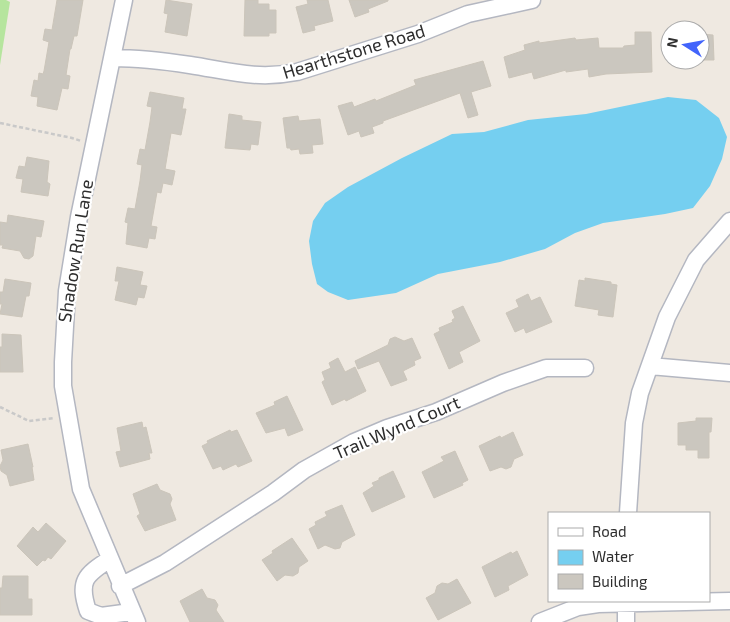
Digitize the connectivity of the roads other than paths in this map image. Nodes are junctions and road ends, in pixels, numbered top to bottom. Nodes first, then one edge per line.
1 (124, 0) edge
2 (528, 0) edge
3 (113, 58) junction
4 (730, 221) edge
5 (650, 366) junction
6 (585, 368) dead end
7 (730, 373) edge
8 (628, 512) edge
9 (110, 559) junction
10 (120, 586) junction
11 (710, 601) edge
12 (730, 601) edge
13 (625, 602) edge
14 (134, 617) edge
15 (540, 622) edge
16 (626, 622) edge

1 - 3 street, Shadow Run Lane
2 - 3 street, Hearthstone Road
3 - 9 street, Shadow Run Lane
4 - 5 street
5 - 7 street
5 - 8 street
6 - 10 street, Trail Wynd Court
9 - 10 street, Shadow Run Lane
9 - 14 street, Shadow Run Lane
10 - 14 street, Shadow Run Lane
11 - 12 street
13 - 15 street
13 - 16 street

